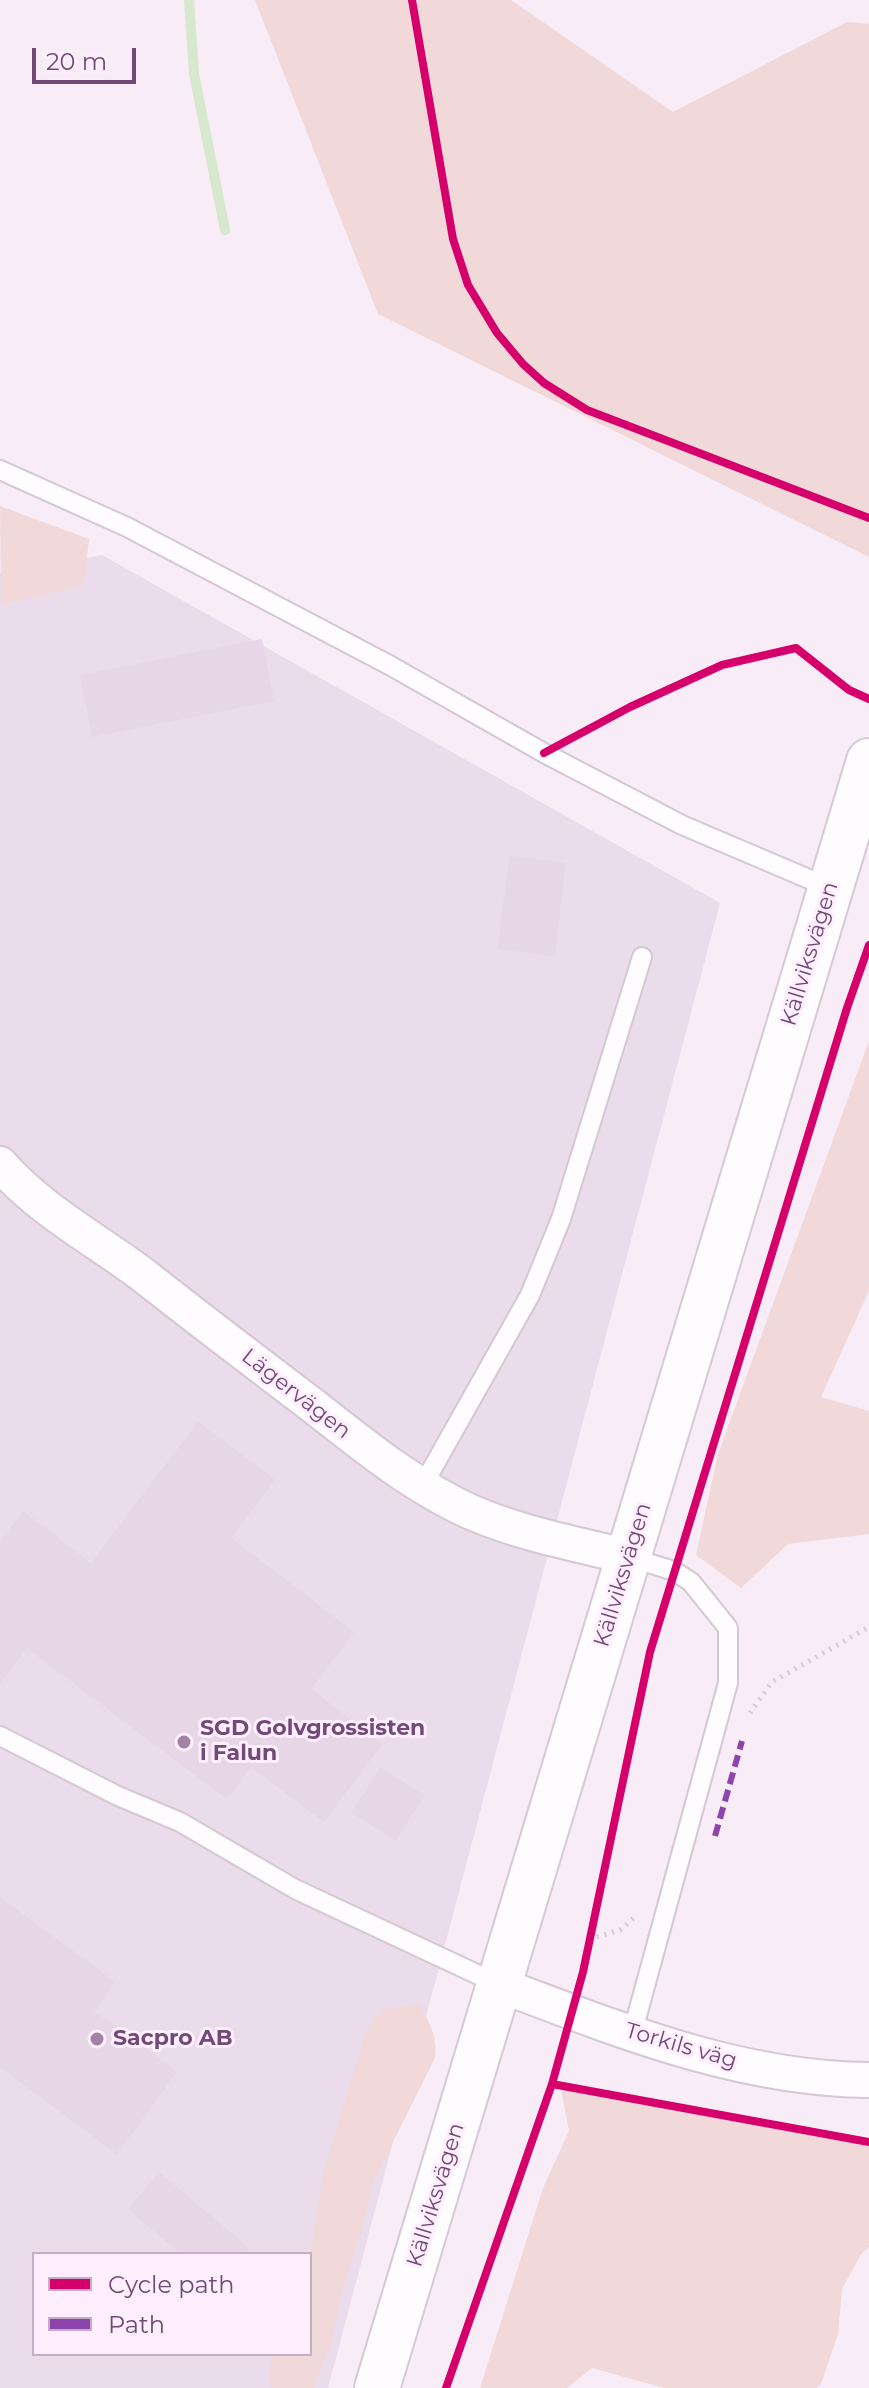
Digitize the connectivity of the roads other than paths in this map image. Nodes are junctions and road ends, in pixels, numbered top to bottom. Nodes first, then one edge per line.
1 (0, 470) edge
2 (869, 761) edge
3 (830, 888) junction
4 (642, 957) dead end
5 (0, 1164) edge
6 (423, 1485) junction
7 (629, 1557) junction
8 (0, 1736) edge
9 (500, 1985) junction
10 (632, 2034) junction
11 (869, 2080) edge
12 (377, 2388) edge

1 - 3 lane
2 - 3 street, Källviksvägen
3 - 7 street, Källviksvägen
4 - 6 lane
5 - 6 street, Lägervägen
6 - 7 street, Lägervägen
7 - 9 street, Källviksvägen
7 - 10 lane
8 - 9 lane
9 - 10 street, Torkils väg
9 - 12 street, Källviksvägen
10 - 11 street, Torkils väg

